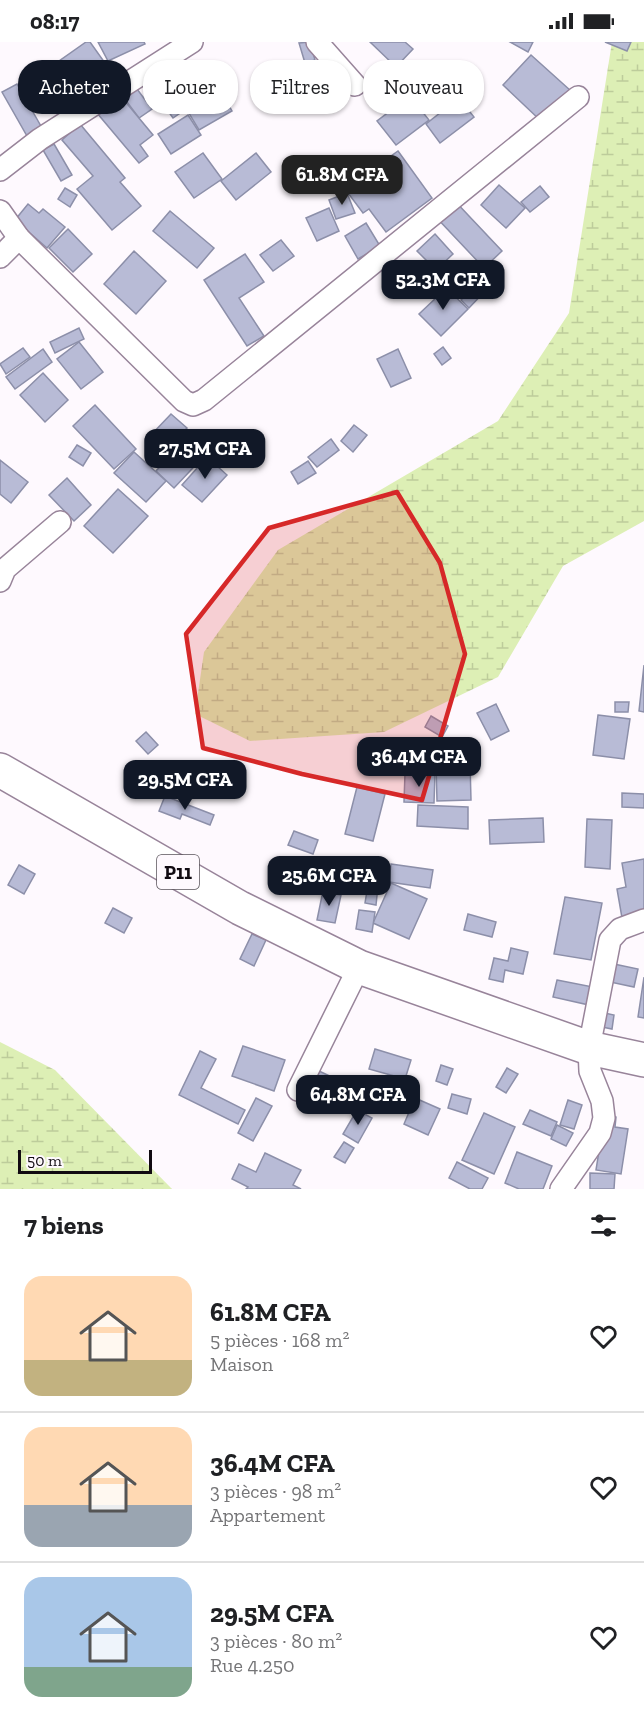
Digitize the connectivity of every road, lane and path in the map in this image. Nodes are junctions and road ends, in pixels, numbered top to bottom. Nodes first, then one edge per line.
1 (192, 42) edge
2 (317, 42) edge
3 (355, 85) dead end
4 (578, 97) dead end
5 (0, 170) edge
6 (0, 211) edge
7 (19, 238) junction
8 (0, 257) edge
9 (60, 522) dead end
10 (0, 581) edge
11 (0, 770) edge
12 (644, 920) edge
13 (359, 967) junction
14 (589, 1048) junction
15 (644, 1060) edge
16 (298, 1090) dead end
17 (561, 1189) edge

1 - 5 street
2 - 3 street
4 - 7 street
6 - 7 street
7 - 8 street
9 - 10 street
11 - 13 main road, P11
12 - 14 street
13 - 14 main road, P11
13 - 16 street
14 - 15 main road, P11
14 - 17 street

